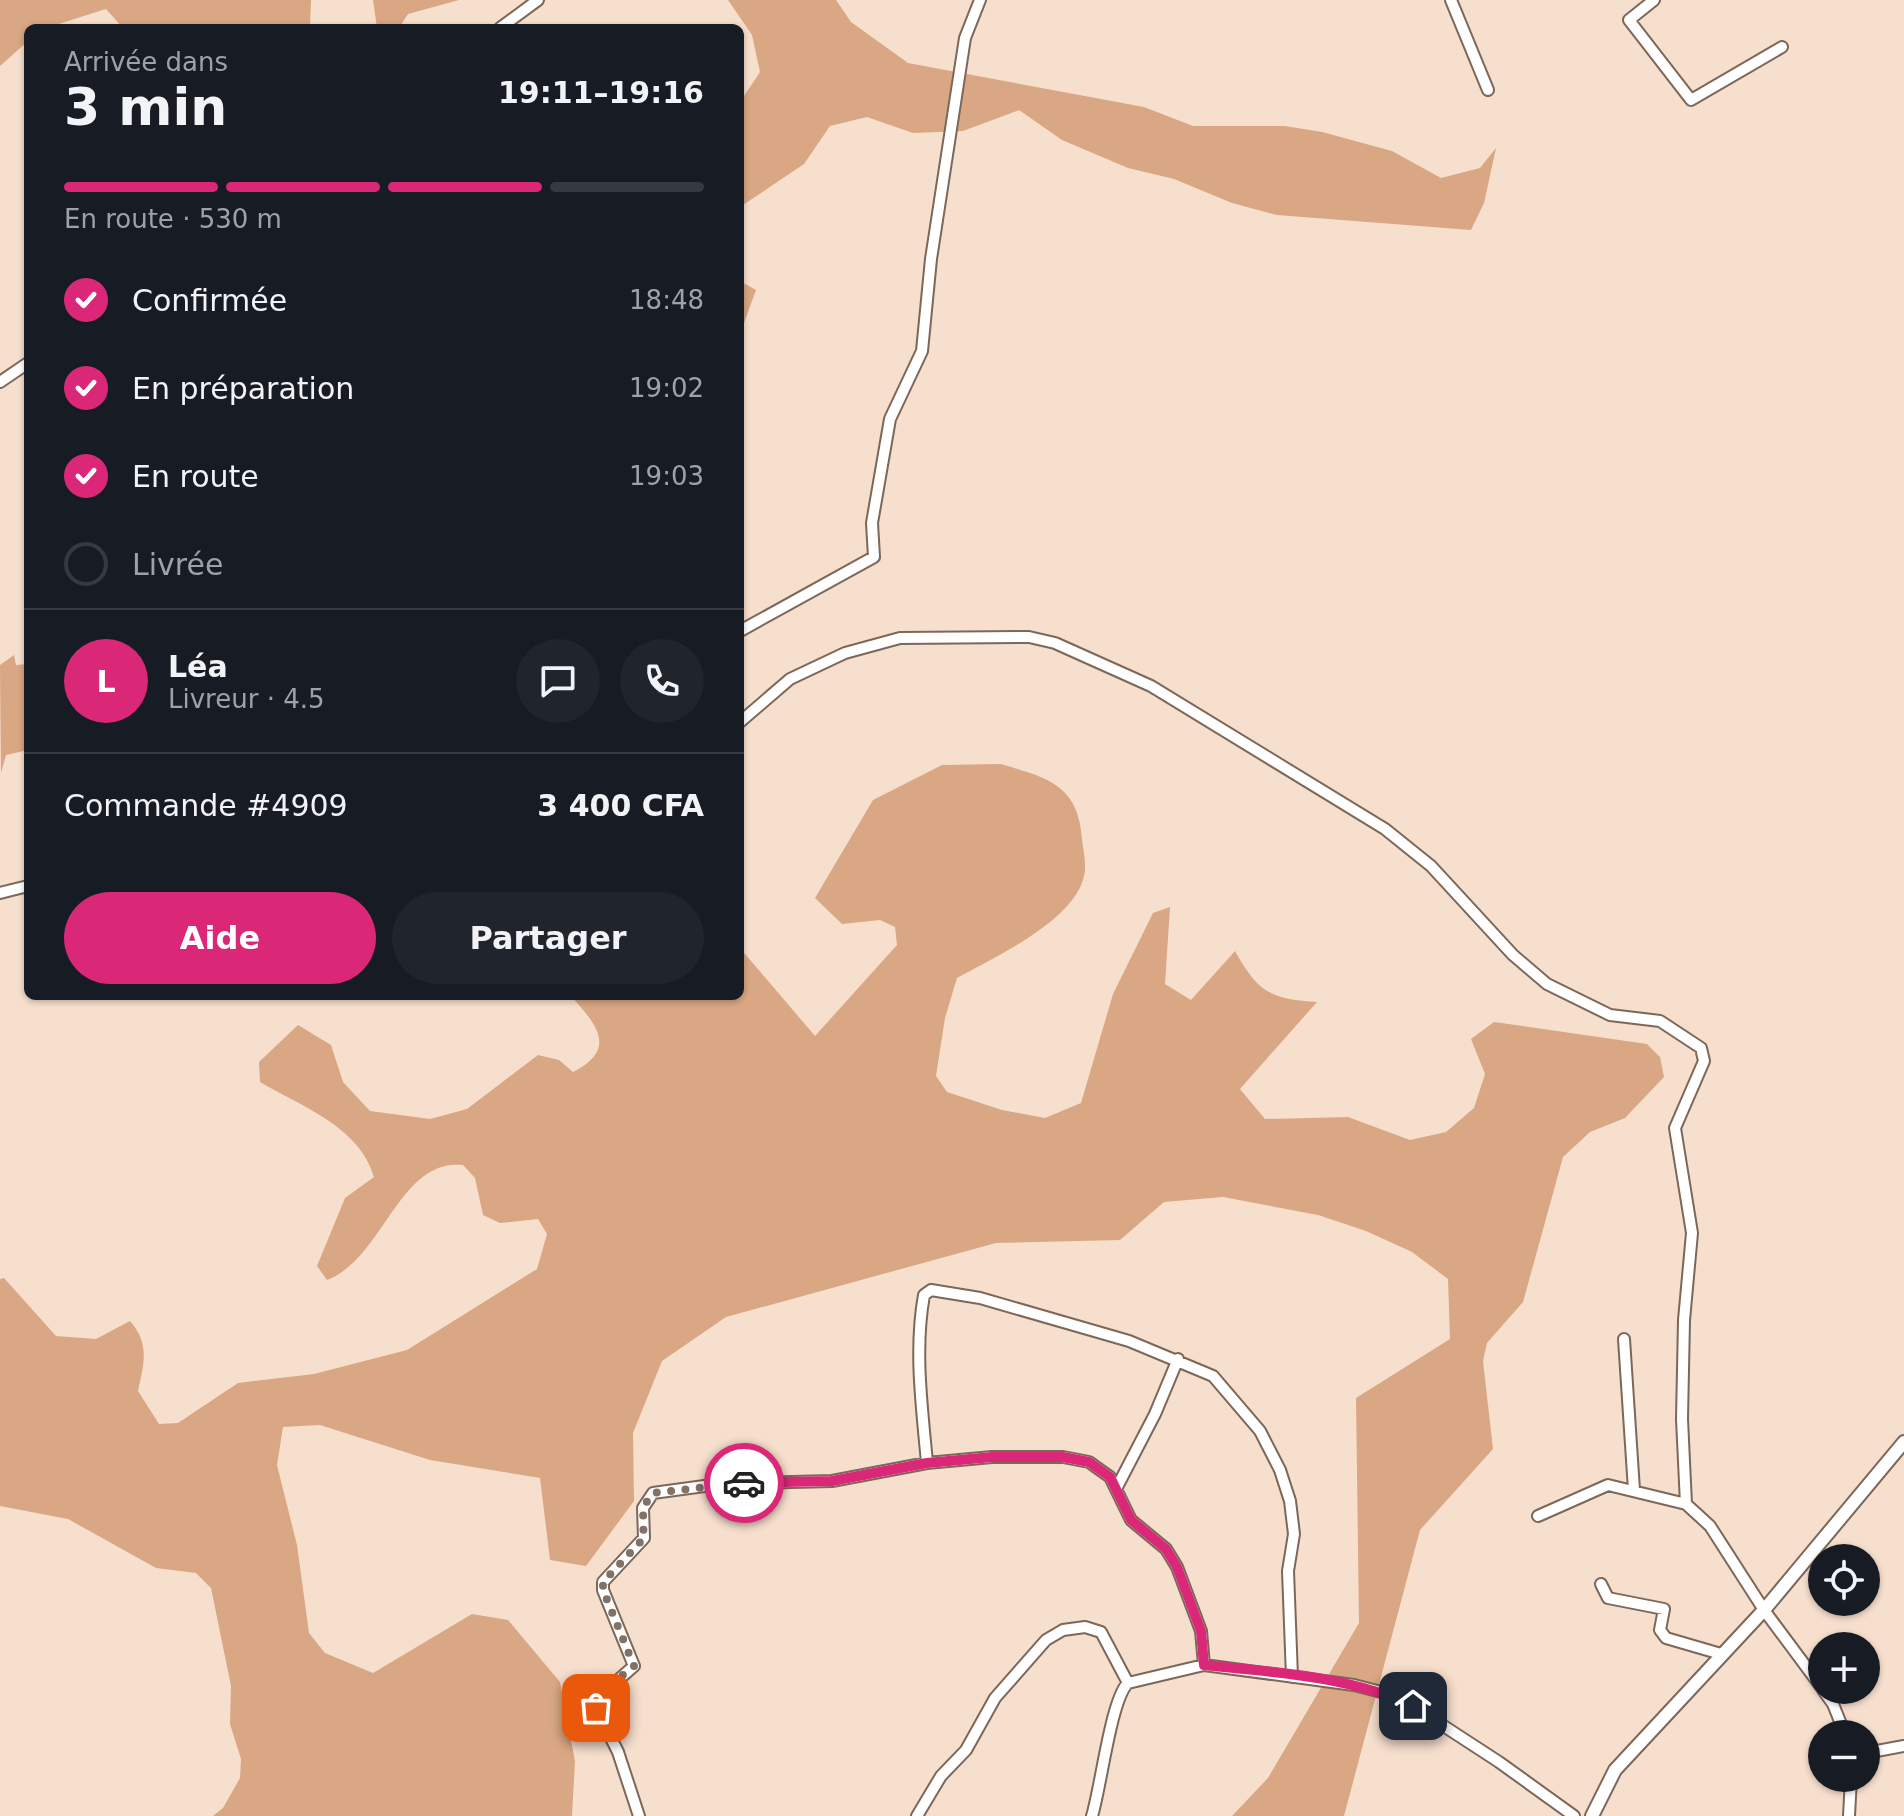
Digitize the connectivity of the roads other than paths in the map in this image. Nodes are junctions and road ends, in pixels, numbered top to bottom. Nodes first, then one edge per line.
1 (538, 0) edge
2 (980, 0) edge
3 (1451, 0) edge
4 (1654, 0) edge
5 (505, 24) edge
6 (1782, 47) dead end
7 (1488, 90) dead end
8 (24, 366) edge
9 (0, 382) edge
10 (744, 629) edge
11 (744, 719) edge
12 (24, 887) edge
13 (0, 893) edge
14 (1624, 1339) dead end
15 (1178, 1359) junction
16 (1904, 1442) edge
17 (927, 1463) junction
18 (1116, 1489) junction
19 (1634, 1490) junction
20 (1686, 1504) junction
21 (1538, 1516) dead end
22 (1601, 1584) dead end
23 (1764, 1610) junction
24 (1721, 1654) junction
25 (1204, 1665) junction
26 (1808, 1669) edge
27 (1292, 1677) junction
28 (1128, 1683) junction
29 (1904, 1746) edge
30 (1880, 1750) edge
31 (1850, 1792) edge
32 (639, 1816) edge
33 (917, 1816) edge
34 (1092, 1816) edge
35 (1574, 1816) edge
36 (1592, 1816) edge
37 (1849, 1816) edge

1 - 5 street
2 - 10 street
3 - 7 street
4 - 6 street
8 - 9 street
11 - 20 street
12 - 13 street
14 - 19 street
15 - 17 street
15 - 18 street
15 - 27 street
16 - 23 street
17 - 18 street
17 - 32 street
18 - 25 street
19 - 20 street
19 - 21 street
20 - 23 street
22 - 24 street
23 - 24 street
23 - 26 street
24 - 36 street
25 - 27 street
25 - 28 street
27 - 35 street
28 - 33 street
28 - 34 street
29 - 30 street
31 - 37 street

